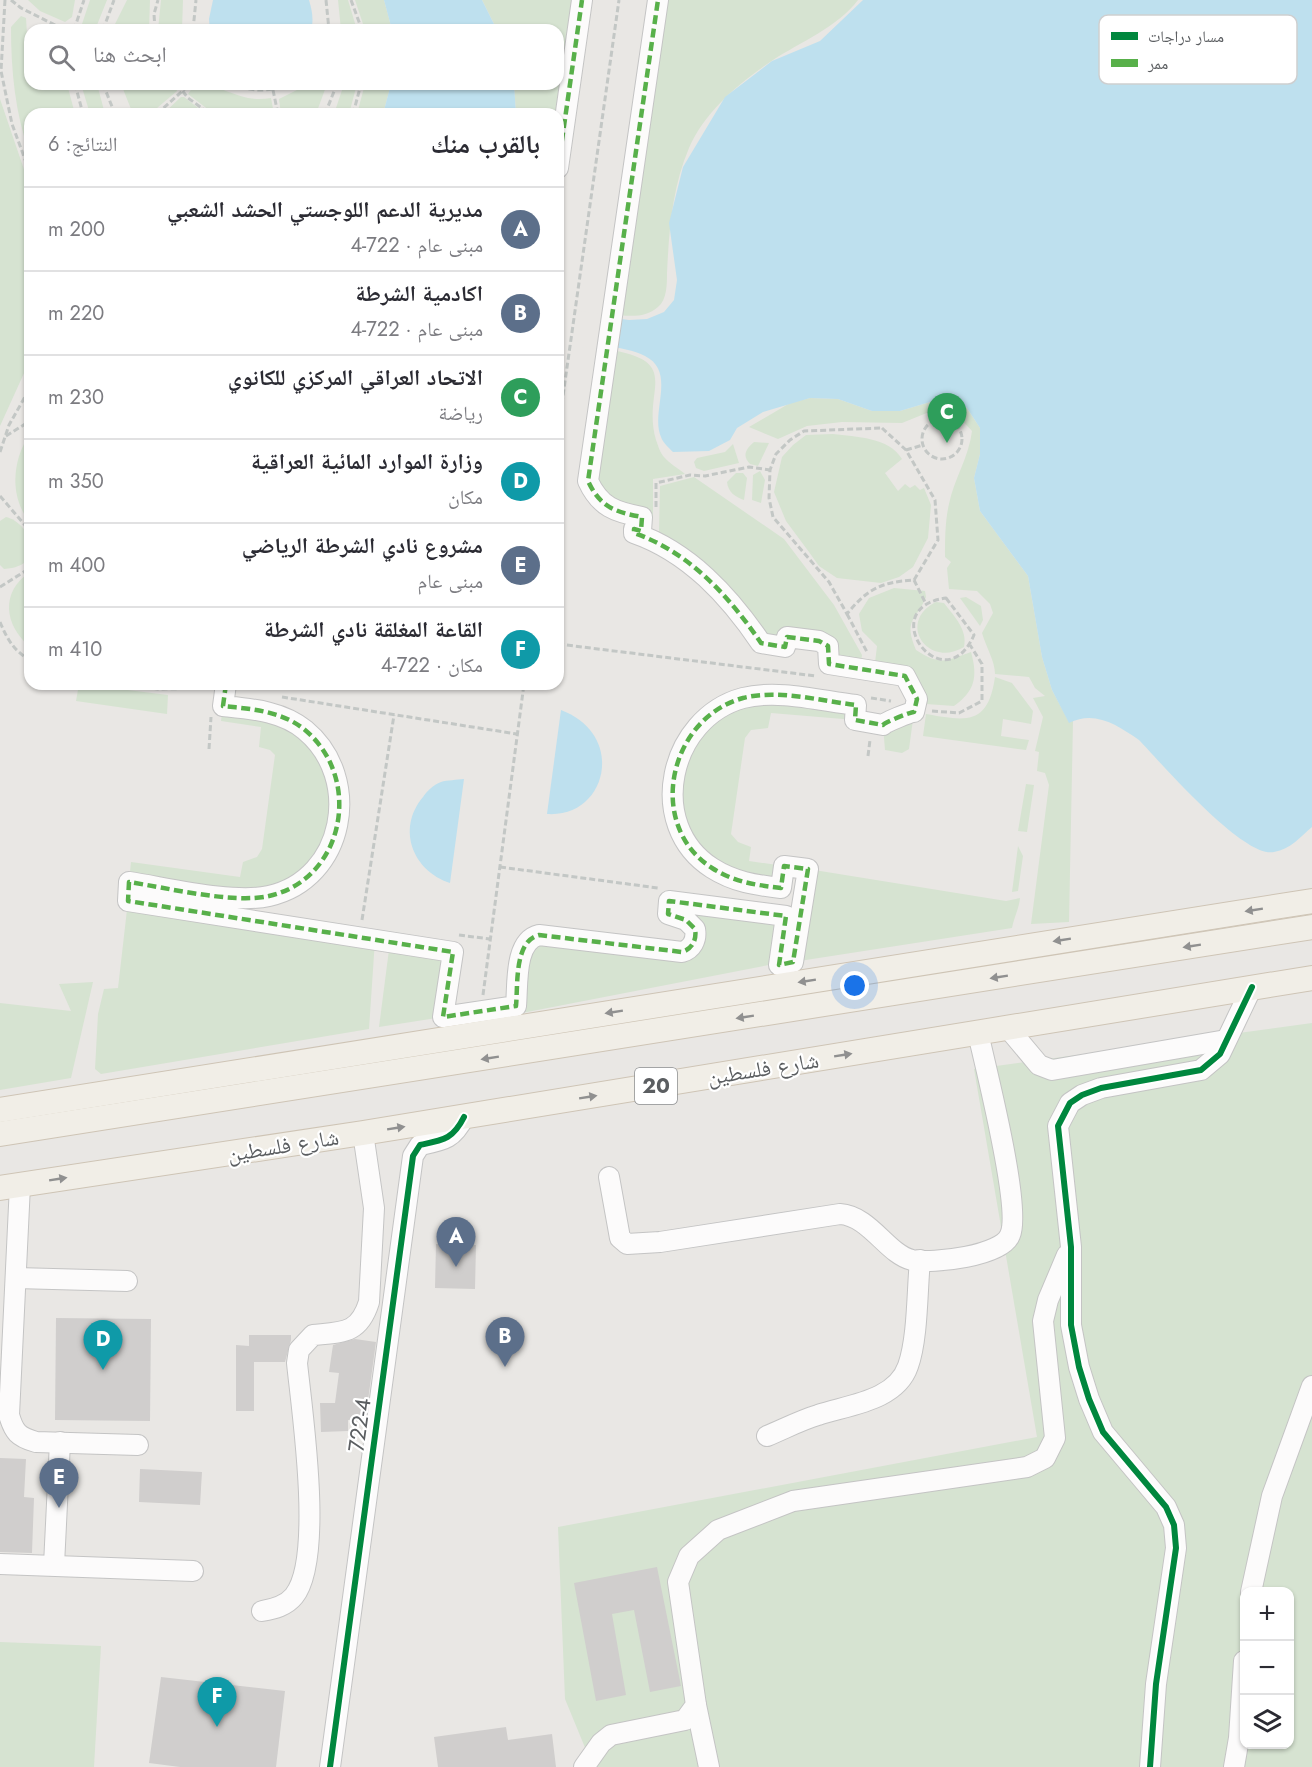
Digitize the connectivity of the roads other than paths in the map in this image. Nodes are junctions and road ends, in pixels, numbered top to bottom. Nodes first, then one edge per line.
1 (582, 0) edge
2 (658, 0) edge
3 (564, 126) edge
4 (225, 690) edge
5 (1312, 901) edge
6 (1312, 927) edge
7 (1312, 978) edge
8 (1252, 987) junction
9 (1008, 1028) junction
10 (497, 1030) junction
11 (978, 1033) junction
12 (458, 1037) junction
13 (1226, 1041) junction
14 (542, 1049) junction
15 (419, 1069) junction
16 (0, 1110) edge
17 (464, 1117) junction
18 (363, 1133) junction
19 (0, 1134) edge
20 (609, 1177) dead end
21 (10, 1186) edge
22 (1071, 1247) junction
23 (920, 1260) junction
24 (16, 1278) junction
25 (127, 1281) dead end
26 (1312, 1386) edge
27 (767, 1436) dead end
28 (60, 1442) junction
29 (138, 1444) dead end
30 (0, 1564) edge
31 (54, 1565) junction
32 (193, 1571) dead end
33 (1252, 1587) edge
34 (262, 1611) dead end
35 (1242, 1695) edge
36 (696, 1705) junction
37 (330, 1767) edge
38 (584, 1767) edge
39 (708, 1767) edge
40 (1149, 1767) edge
41 (1234, 1767) edge

1 - 3 street
2 - 4 street
5 -> 10 main road
6 -> 14 main road, 20
7 - 8 main road, شارع فلسطين / 20
8 - 9 main road, شارع فلسطين / 20
8 - 13 street
9 - 11 main road, شارع فلسطين / 20
9 - 13 street
10 - 12 main road
10 - 14 main road
17 -> 11 main road, شارع فلسطين / 20
11 - 23 street
12 - 15 main road
12 - 16 main road
13 - 22 street
14 -> 15 main road, 20
15 - 19 main road, 20
18 -> 17 main road, شارع فلسطين / 20
17 - 37 street, 722-4
21 -> 18 main road, شارع فلسطين / 20
18 - 34 street
20 - 23 street
21 - 24 street
22 - 36 street
22 - 40 street
23 - 27 street
24 - 25 street
24 - 28 street
26 - 33 street
28 - 29 street
28 - 31 street
30 - 31 street
31 - 32 street
35 - 41 street
36 - 38 street
36 - 39 street

